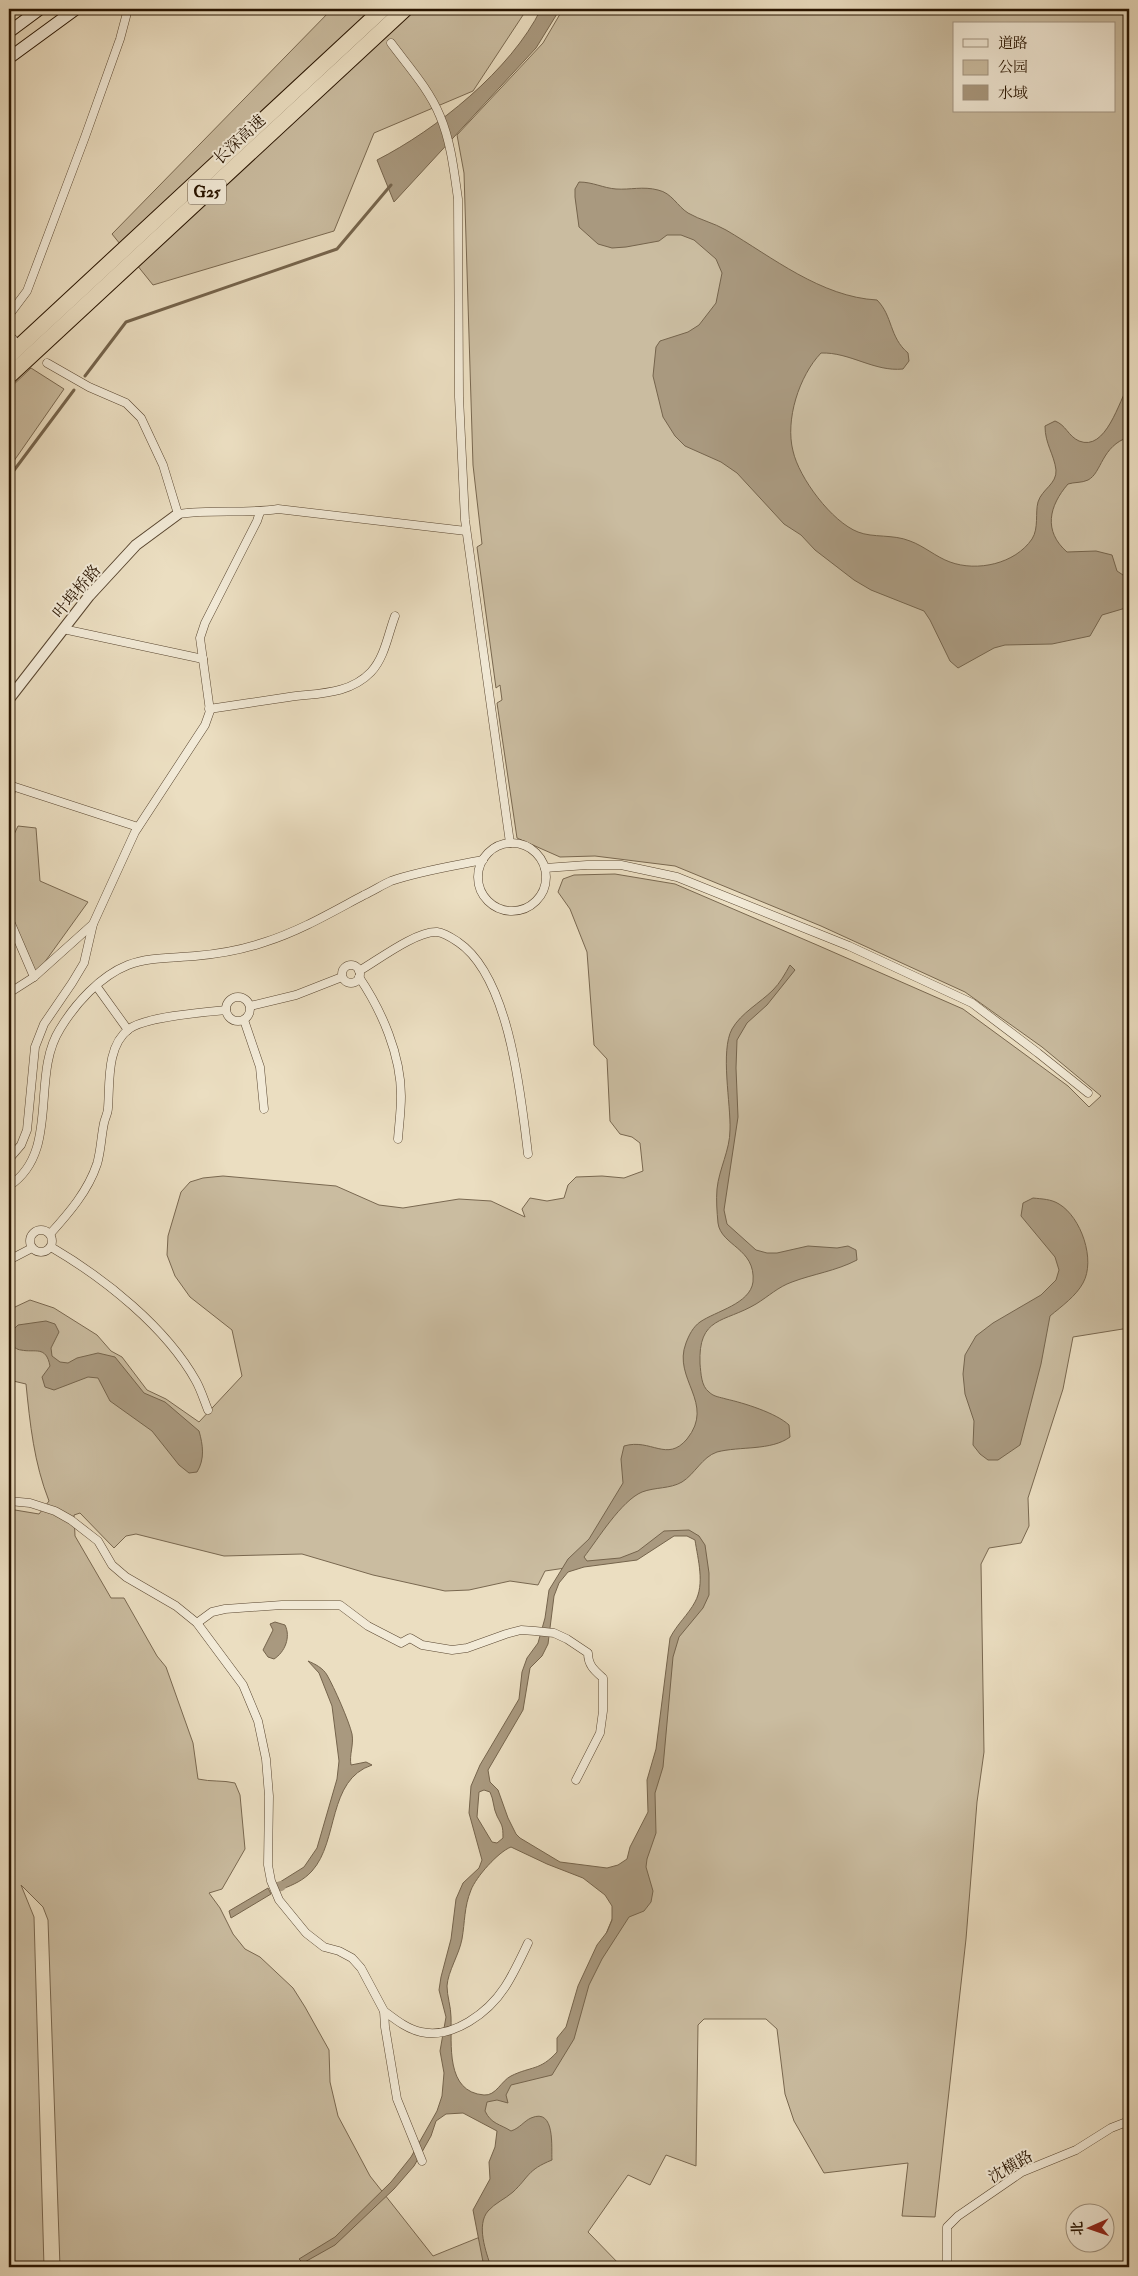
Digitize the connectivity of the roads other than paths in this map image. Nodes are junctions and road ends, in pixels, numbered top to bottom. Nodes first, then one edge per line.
1 (40, 9) edge
2 (76, 9) edge
3 (128, 9) edge
4 (383, 9) edge
5 (405, 9) edge
6 (9, 32) edge
7 (390, 43) dead end
8 (9, 58) edge
9 (9, 315) edge
10 (9, 356) edge
11 (47, 364) dead end
12 (9, 376) edge
13 (260, 512) junction
14 (178, 514) junction
15 (466, 531) junction
16 (394, 616) dead end
17 (63, 628) junction
18 (203, 660) junction
19 (9, 700) edge
20 (209, 709) junction
21 (10, 785) edge
22 (9, 801) edge
23 (138, 827) junction
24 (510, 844) junction
25 (483, 860) junction
26 (544, 868) junction
27 (9, 919) edge
28 (93, 924) junction
29 (359, 974) junction
30 (34, 977) junction
31 (342, 977) junction
32 (97, 987) junction
33 (9, 993) edge
34 (250, 1006) junction
35 (226, 1010) junction
36 (244, 1020) junction
37 (128, 1030) junction
38 (1088, 1094) dead end
39 (264, 1109) dead end
40 (398, 1139) dead end
41 (528, 1154) dead end
42 (9, 1159) edge
43 (9, 1186) edge
44 (50, 1234) junction
45 (51, 1247) junction
46 (32, 1248) junction
47 (9, 1260) edge
48 (208, 1410) dead end
49 (9, 1501) edge
50 (197, 1623) junction
51 (576, 1780) dead end
52 (528, 1943) dead end
53 (384, 2011) junction
54 (1129, 2121) edge
55 (422, 2161) dead end
56 (947, 2267) edge

1 - 6 main road
2 - 8 main road
3 - 9 street
4 - 10 highway, 长深高速 / G25
5 - 12 highway, 长深高速 / G25
7 - 15 street
11 - 14 street
13 - 14 street
13 - 15 street
13 - 18 street
14 - 17 street, 叶埠桥路
15 - 24 street
16 - 20 street
17 - 18 street
17 - 19 street, 叶埠桥路
18 - 20 street
20 - 23 street
21 - 22 street
21 - 23 street
23 - 28 street
24 - 25 street
24 - 26 street
25 - 26 street
25 - 32 street
26 - 38 street
27 - 30 street
28 - 30 street
28 - 42 street
29 - 31 street
29 - 31 street
29 - 40 street
29 - 41 street
30 - 33 street
31 - 34 street
32 - 37 street
32 - 43 street
34 - 35 street
34 - 36 street
35 - 36 street
35 - 37 street
36 - 39 street
37 - 44 street
44 - 45 street
44 - 46 street
45 - 46 street
45 - 48 street
46 - 47 street
49 - 50 street
50 - 51 street
50 - 53 street
52 - 53 street
53 - 55 street
54 - 56 street, 沈横路

